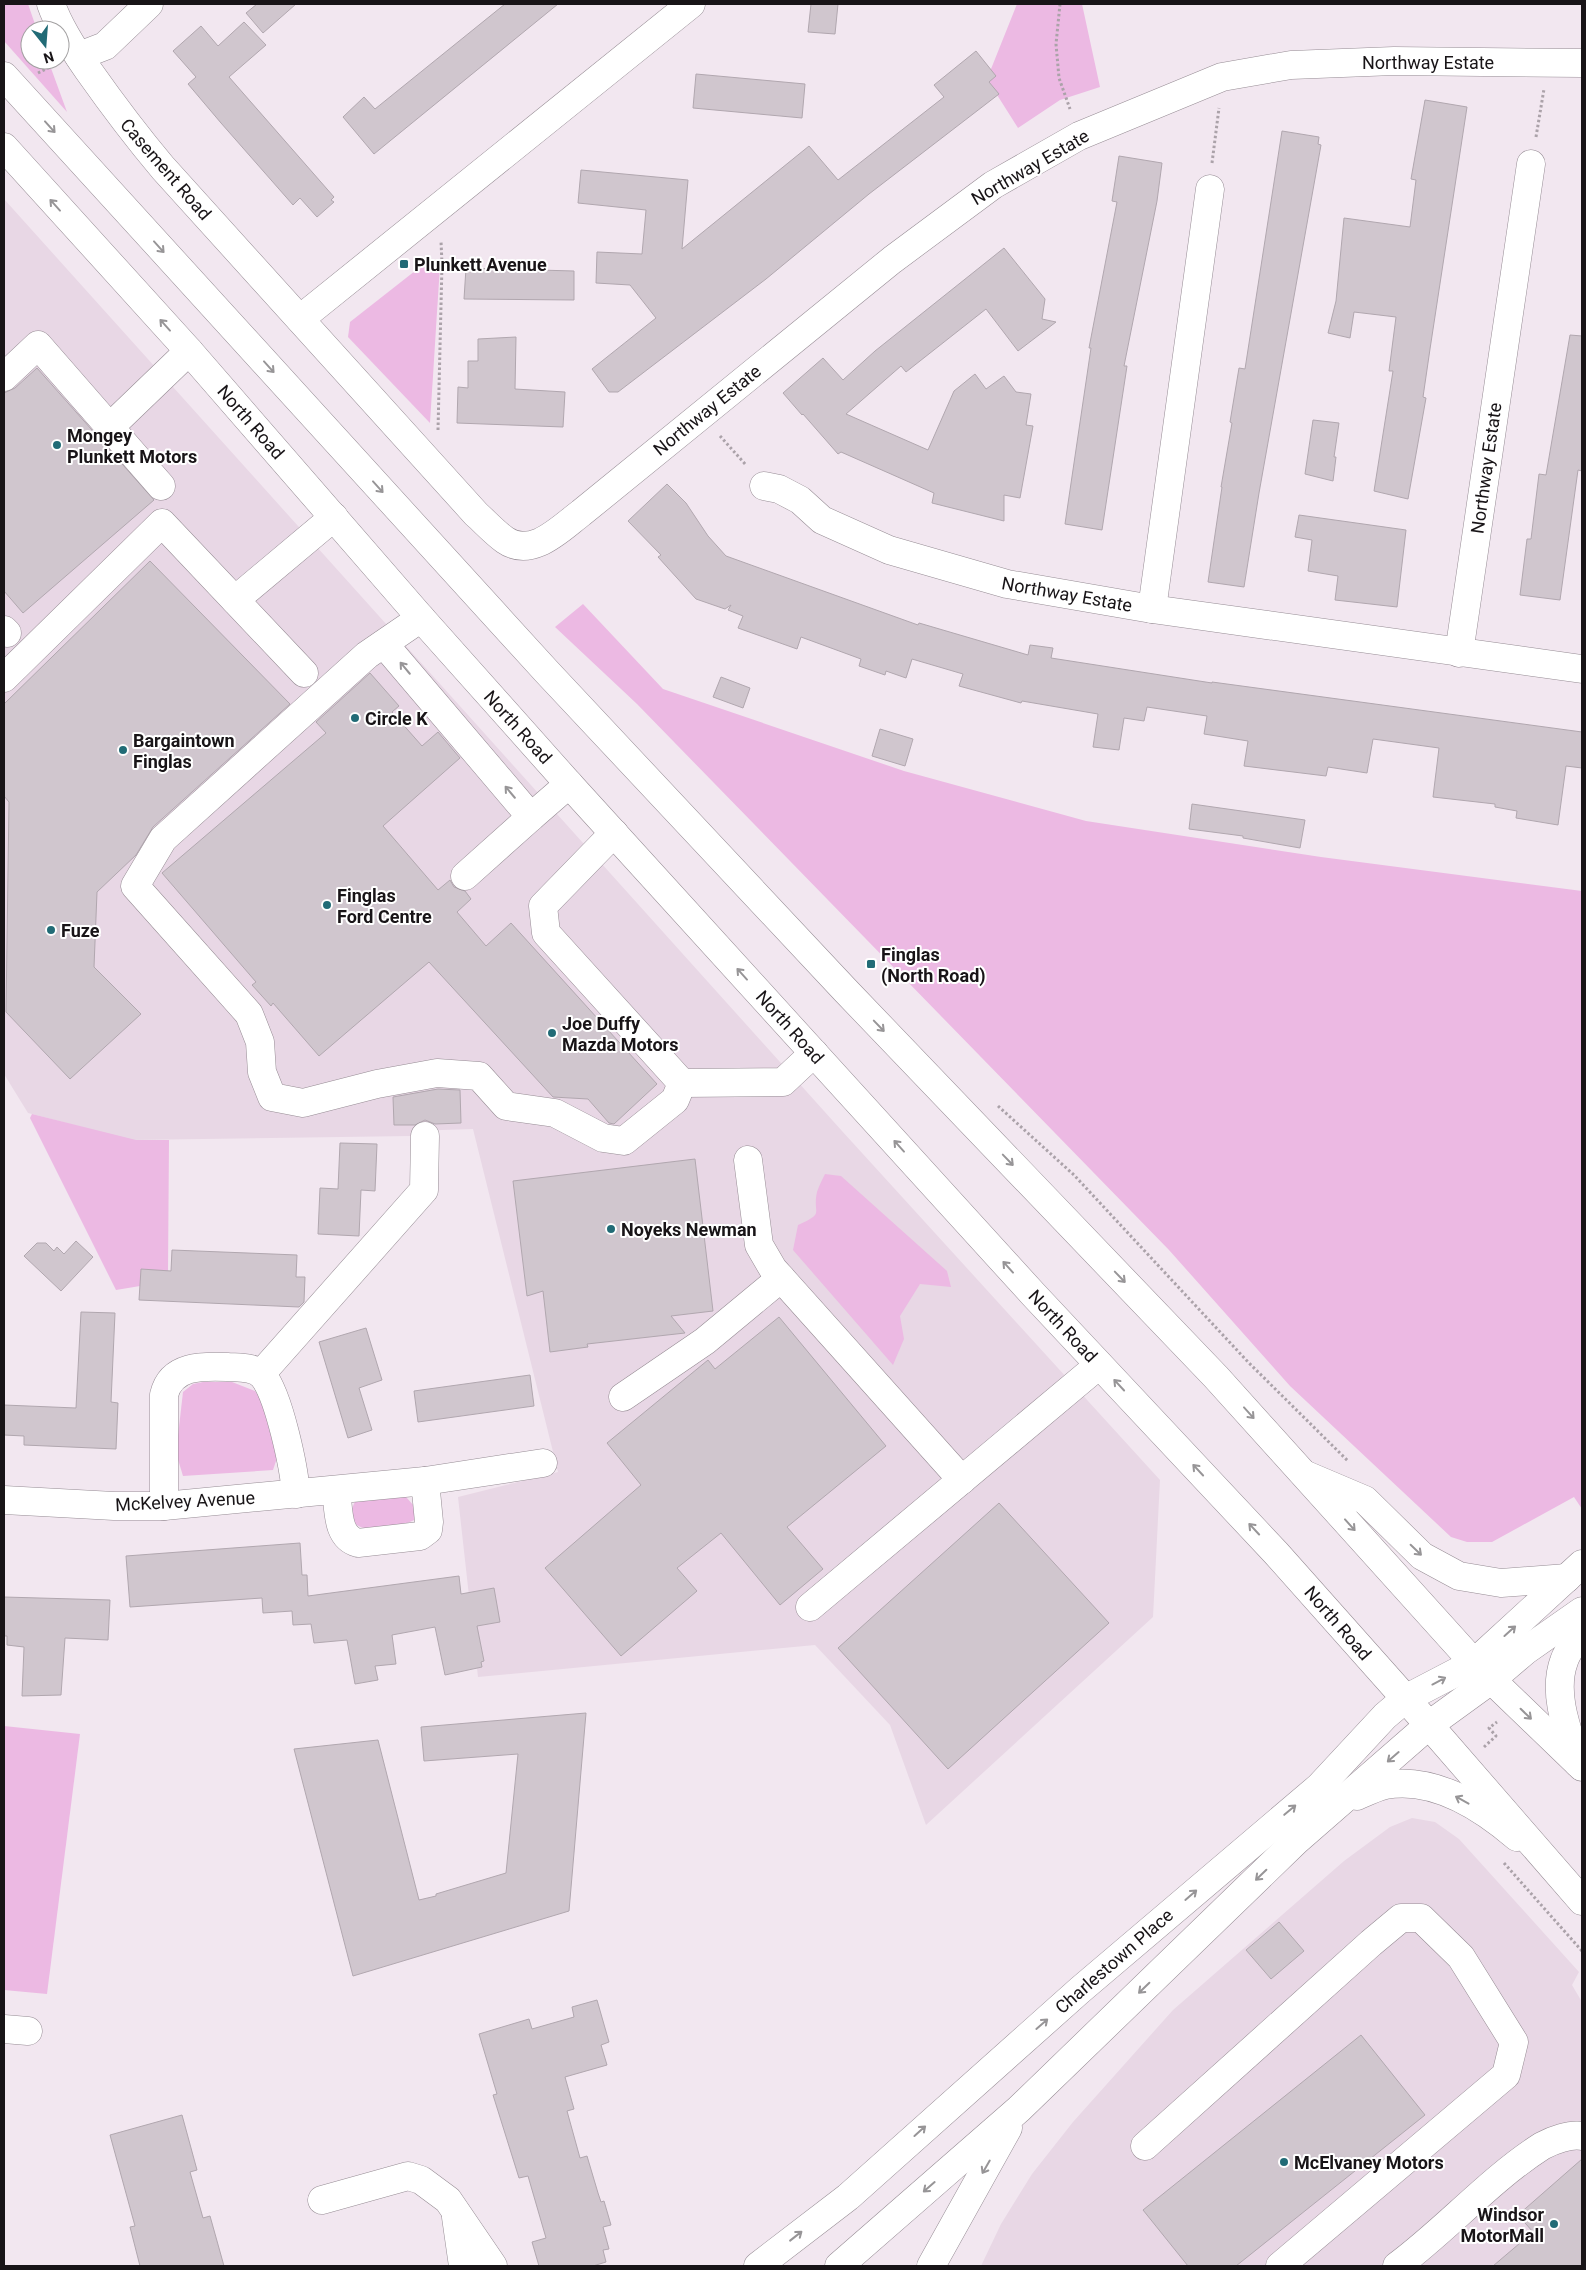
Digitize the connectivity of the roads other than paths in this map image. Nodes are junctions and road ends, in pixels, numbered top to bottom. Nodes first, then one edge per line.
1 (50, 4) edge
2 (149, 4) edge
3 (691, 4) edge
4 (79, 56) junction
5 (1582, 63) edge
6 (10, 84) edge
7 (4, 147) edge
8 (1531, 164) road end
9 (1210, 189) road end
10 (300, 320) junction
11 (189, 351) junction
12 (4, 377) edge
13 (110, 427) junction
14 (161, 486) dead end
15 (764, 486) road end
16 (334, 517) junction
17 (524, 547) joint
18 (235, 600) junction
19 (1152, 609) junction
20 (421, 618) junction
21 (384, 644) junction
22 (1459, 652) junction
23 (1582, 669) edge
24 (304, 673) dead end
25 (4, 678) edge
26 (569, 784) junction
27 (531, 817) junction
28 (614, 833) junction
29 (465, 876) dead end
30 (814, 1053) junction
31 (682, 1083) junction
32 (425, 1136) dead end
33 (748, 1160) dead end
34 (781, 1278) junction
35 (1099, 1365) junction
36 (261, 1374) junction
37 (623, 1398) dead end
38 (543, 1463) dead end
39 (1306, 1475) junction
40 (962, 1480) junction
41 (425, 1481) junction
42 (336, 1490) junction
43 (296, 1494) junction
44 (4, 1500) edge
45 (164, 1506) junction
46 (1575, 1571) edge
47 (810, 1607) dead end
48 (1582, 1611) edge
49 (1582, 1631) edge
50 (1482, 1672) junction
51 (1405, 1699) junction
52 (1430, 1724) junction
53 (1580, 1765) edge
54 (1296, 1842) junction
55 (1556, 1871) junction
56 (1582, 1901) edge
57 (1019, 2109) junction
58 (1582, 2136) edge
59 (1145, 2146) dead end
60 (322, 2200) dead end
61 (455, 2210) junction
62 (463, 2266) edge
63 (494, 2266) edge
64 (758, 2266) edge
65 (839, 2266) edge
66 (931, 2266) edge
67 (1280, 2266) edge
68 (1397, 2266) edge

1 - 4 street, Casement Road
2 - 4 street
3 - 10 street
4 - 10 street, Casement Road
5 - 17 street, Northway Estate
6 -> 39 street
11 -> 7 street, North Road
8 - 22 street, Northway Estate
9 - 19 street, Northway Estate
10 - 17 street, Casement Road
11 - 13 street
11 - 16 street, North Road
12 - 13 street
13 - 14 street
15 - 19 street, Northway Estate
16 - 18 street
16 - 20 street, North Road
18 - 24 street
18 - 25 street
19 - 22 street, Northway Estate
20 - 21 street
20 - 26 street, North Road
27 -> 21 street
21 - 31 street
22 - 23 street, Northway Estate
26 - 27 street
26 - 28 street, North Road
27 - 29 street
30 -> 28 street, North Road
28 - 31 street
30 - 31 street
35 -> 30 street, North Road
32 - 36 street
33 - 34 street
34 - 37 street
34 - 40 street
35 - 40 street
51 -> 35 street, North Road
36 - 43 street
36 - 45 street
38 - 41 street, McKelvey Avenue
39 -> 46 street
39 -> 50 street
40 - 47 street
41 - 42 street, McKelvey Avenue
41 - 42 street
42 - 43 street, McKelvey Avenue
43 - 45 street, McKelvey Avenue
44 - 45 street, McKelvey Avenue
50 -> 46 street
48 - 50 street
49 - 53 street
51 -> 50 street, Charlestown Place
50 - 52 street, Charlestown Place
50 -> 53 street
51 - 52 street, North Road
64 -> 51 street, Charlestown Place
52 -> 54 street, Charlestown Place
52 - 55 street, North Road
55 -> 54 street
54 -> 57 street, Charlestown Place
55 - 56 street, North Road
57 -> 65 street, Charlestown Place
57 -> 66 street
58 - 68 street
59 - 67 street
60 - 61 street
61 - 62 street
61 - 63 street

